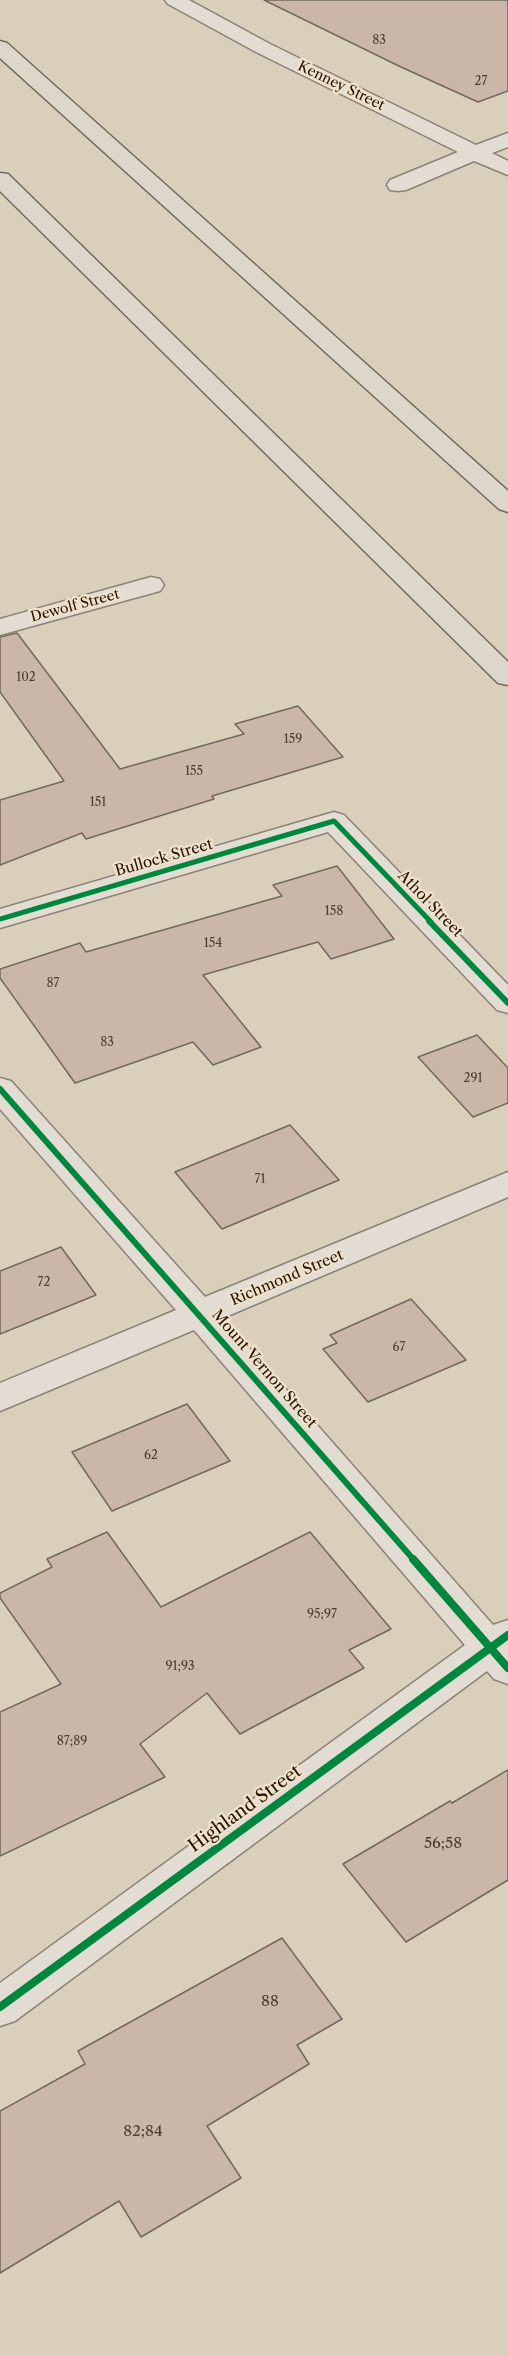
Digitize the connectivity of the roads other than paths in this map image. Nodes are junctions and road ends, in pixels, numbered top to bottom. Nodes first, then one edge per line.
1 (175, 0) edge
2 (0, 46) edge
3 (508, 139) edge
4 (475, 153) junction
5 (508, 169) edge
6 (0, 179) edge
7 (398, 185) dead end
8 (508, 504) edge
9 (151, 585) dead end
10 (0, 627) edge
11 (508, 677) edge
12 (334, 821) joint
13 (0, 919) edge
14 (508, 1003) edge
15 (0, 1089) edge
16 (508, 1184) edge
17 (200, 1314) junction
18 (0, 1398) edge
19 (502, 1650) edge
20 (0, 2007) edge

1 - 4 street, Kenney Street
2 - 8 highway
3 - 4 street
4 - 5 street, Kenney Street
4 - 7 street
6 - 11 highway
9 - 10 street, Dewolf Street
12 - 13 street, Bullock Street
12 - 14 street, Athol Street
15 - 17 street, Mount Vernon Street
16 - 17 street, Richmond Street
17 - 18 street, Richmond Street
17 - 19 street, Mount Vernon Street
19 - 20 street, Highland Street

